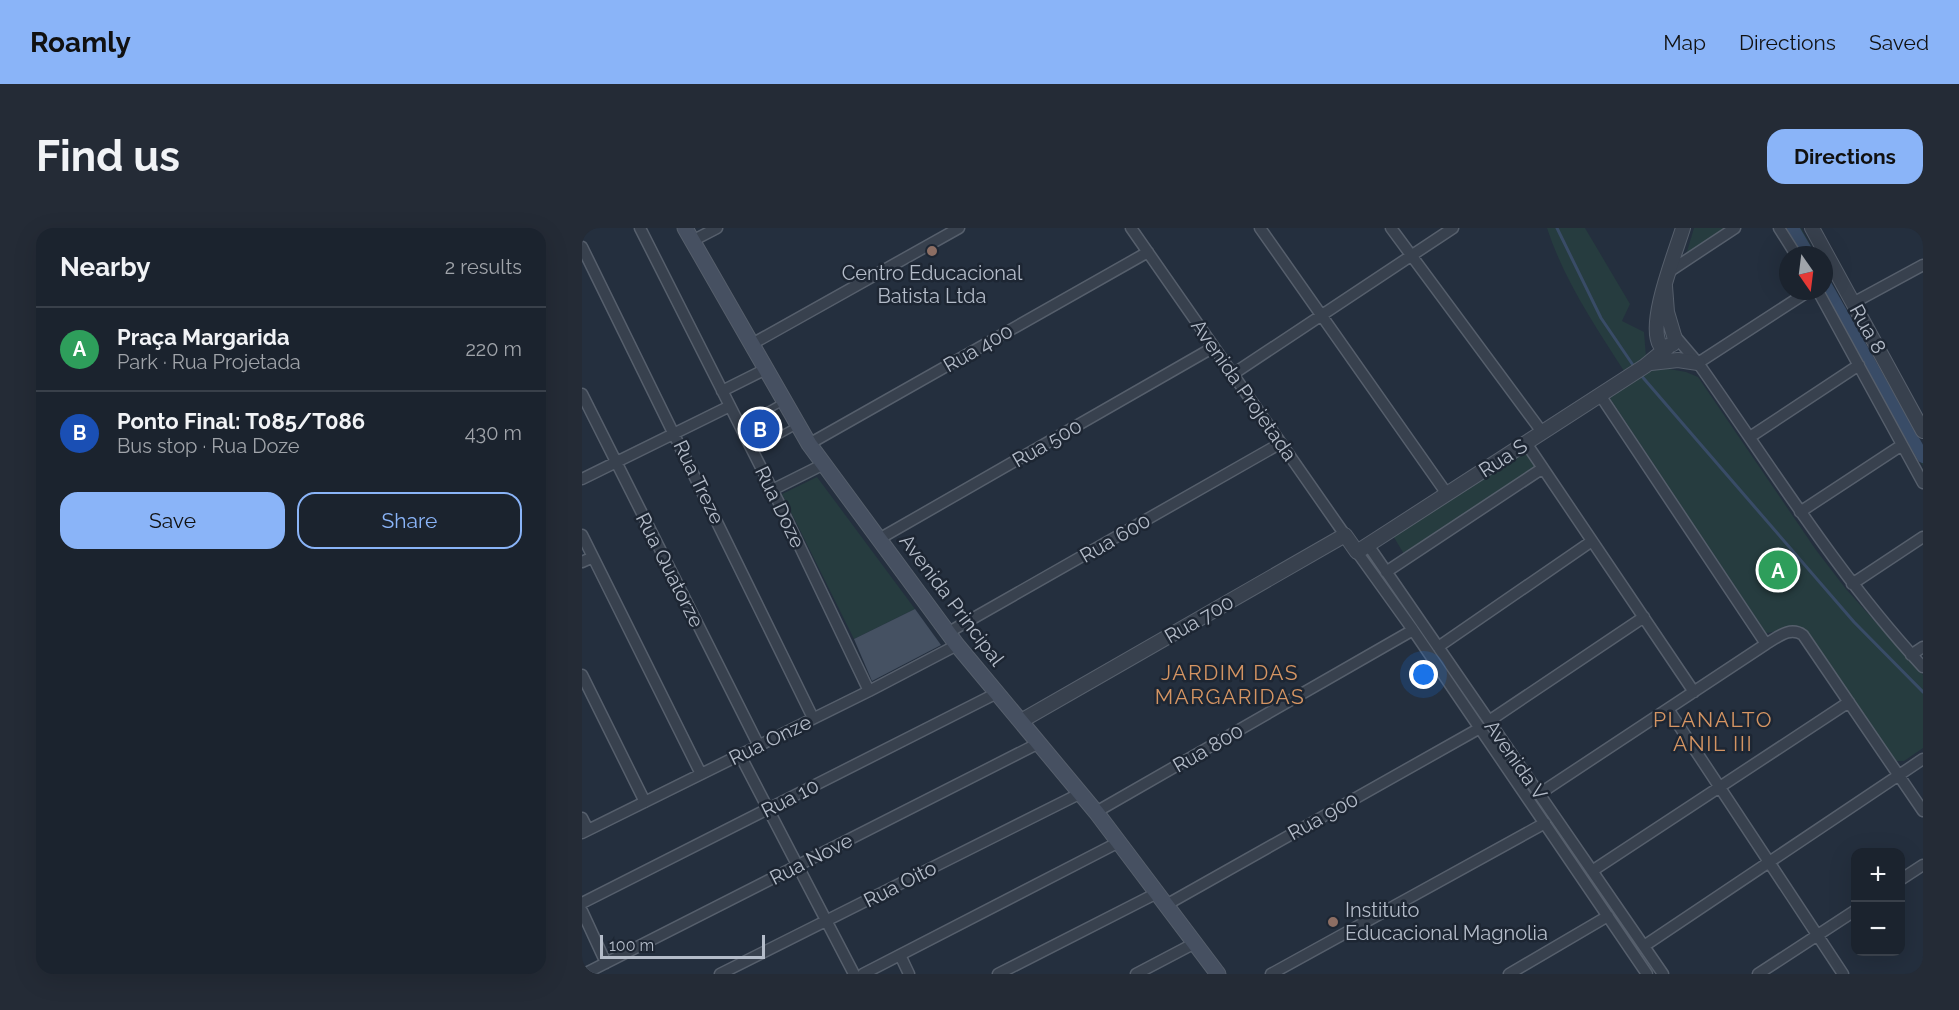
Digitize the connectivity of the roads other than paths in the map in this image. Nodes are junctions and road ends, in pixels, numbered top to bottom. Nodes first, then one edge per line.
1 (639, 228) edge
2 (717, 228) edge
3 (959, 228) edge
4 (1131, 228) edge
5 (1260, 228) edge
6 (1391, 228) edge
7 (1453, 228) edge
8 (1683, 228) edge
9 (1735, 228) edge
10 (1779, 228) edge
11 (1812, 228) edge
12 (689, 235) edge
13 (1790, 246) edge
14 (582, 247) edge
15 (1148, 252) junction
16 (1412, 255) junction
17 (1923, 265) edge
18 (1670, 271) junction
19 (1795, 300) edge
20 (1823, 300) edge
21 (1853, 303) junction
22 (1322, 315) junction
23 (1667, 340) junction
24 (752, 344) junction
25 (1214, 347) junction
26 (1698, 363) junction
27 (1647, 365) junction
28 (1858, 365) junction
29 (766, 369) junction
30 (1233, 374) junction
31 (722, 391) junction
32 (582, 394) edge
33 (1600, 395) junction
34 (785, 402) junction
35 (730, 406) junction
36 (798, 425) junction
37 (1923, 431) edge
38 (1542, 432) junction
39 (675, 433) junction
40 (1750, 437) junction
41 (1281, 443) junction
42 (1526, 443) junction
43 (809, 444) junction
44 (1902, 445) junction
45 (616, 462) junction
46 (824, 464) junction
47 (1543, 468) junction
48 (582, 479) edge
49 (1923, 483) edge
50 (772, 490) junction
51 (1447, 494) junction
52 (1800, 512) junction
53 (582, 535) edge
54 (1345, 535) junction
55 (1923, 537) edge
56 (879, 539) junction
57 (1592, 541) junction
58 (1363, 549) junction
59 (593, 557) junction
60 (582, 562) edge
61 (1386, 572) junction
62 (1852, 584) junction
63 (1644, 617) junction
64 (1413, 630) junction
65 (953, 638) junction
66 (1766, 644) junction
67 (1438, 647) junction
68 (1923, 647) edge
69 (1911, 655) junction
70 (1923, 667) edge
71 (582, 675) edge
72 (869, 691) junction
73 (1694, 692) junction
74 (997, 693) junction
75 (1849, 702) junction
76 (1668, 709) junction
77 (813, 718) junction
78 (1021, 721) junction
79 (1484, 724) junction
80 (1039, 742) junction
81 (759, 746) junction
82 (740, 755) junction
83 (1923, 759) edge
84 (701, 774) junction
85 (1899, 776) junction
86 (1719, 786) junction
87 (1081, 793) junction
88 (1539, 794) junction
89 (645, 802) junction
90 (769, 809) junction
91 (1923, 811) edge
92 (1096, 812) junction
93 (582, 818) edge
94 (1545, 823) junction
95 (585, 832) edge
96 (1119, 842) junction
97 (1770, 863) junction
98 (1923, 865) edge
99 (798, 866) junction
100 (1592, 871) junction
101 (1905, 877) edge
102 (1162, 899) junction
103 (582, 903) edge
104 (582, 911) edge
105 (1851, 913) edge
106 (1608, 916) junction
107 (827, 921) junction
108 (1818, 935) junction
109 (1195, 943) junction
110 (1644, 946) junction
111 (900, 955) junction
112 (606, 963) junction
113 (584, 974) edge
114 (720, 974) edge
115 (854, 974) edge
116 (863, 974) edge
117 (909, 974) edge
118 (998, 974) edge
119 (1136, 974) edge
120 (1218, 974) edge
121 (1271, 974) edge
122 (1509, 974) edge
123 (1647, 974) edge
124 (1663, 974) edge
125 (1758, 974) edge
126 (1843, 974) edge

1 - 31 street, Rua Doze
2 - 12 street
3 - 24 street
4 - 15 street, Avenida Projetada
5 - 22 street
6 - 16 street
7 - 16 street
8 - 18 street
9 - 18 street
10 - 13 street
11 - 21 street, Rua 8
12 - 24 main road, Avenida Principal
14 - 39 street, Rua Treze
15 - 25 street, Avenida Projetada
15 - 43 street, Rua 400
16 - 22 street
16 - 38 street
17 - 21 street
18 - 23 street
19 - 26 street
20 - 28 street
21 - 37 street, Rua 8
22 - 30 street
22 - 51 street
23 - 26 street
23 - 27 street
24 - 29 main road, Avenida Principal
25 - 30 street, Avenida Projetada
25 - 56 street, Rua 500
26 - 27 street
26 - 40 street
27 - 33 street, Rua S
28 - 40 street
28 - 44 street
29 - 31 street
29 - 34 main road, Avenida Principal
30 - 41 street, Avenida Projetada
31 - 35 street, Rua Doze
32 - 45 street, Rua Quatorze
33 - 38 street, Rua S
33 - 66 street
34 - 36 main road, Avenida Principal
34 - 36 lane
35 - 39 street
35 - 50 street, Rua Doze
36 - 43 main road, Avenida Principal
38 - 42 street, Rua S
39 - 45 street
39 - 77 street, Rua Treze
40 - 52 street
41 - 54 street, Avenida Projetada
41 - 65 street, Rua 600
42 - 47 street
42 - 51 street, Rua S
43 - 46 main road, Avenida Principal
44 - 49 street
44 - 52 street
45 - 48 street
45 - 81 street, Rua Quatorze
46 - 50 street
46 - 56 main road, Avenida Principal
47 - 57 street
47 - 61 street, Rua S
50 - 72 street, Rua Doze
51 - 58 street, Rua S
52 - 62 street
53 - 59 street
54 - 58 street, Avenida Projetada
54 - 78 street, Rua 700
55 - 62 street
56 - 65 main road, Avenida Principal
57 - 63 street
57 - 67 street
58 - 61 street, Avenida V
58 - 64 street, Avenida V
59 - 60 street
59 - 84 street
61 - 67 street, Avenida V
62 - 69 street
63 - 73 street
63 - 79 street, Rua 900
64 - 79 street, Avenida V
64 - 92 street, Rua 800
65 - 72 street, Rua Onze
65 - 74 main road, Avenida Principal
66 - 73 street
66 - 75 street
67 - 79 street, Avenida V
68 - 69 street
69 - 70 street
71 - 89 street
72 - 77 street, Rua Onze
73 - 76 street
74 - 78 main road, Avenida Principal
74 - 90 street, Rua 10
75 - 85 street
75 - 86 street
76 - 86 street
76 - 88 street
77 - 81 street, Rua Onze
78 - 80 main road, Avenida Principal
79 - 88 street, Avenida V
79 - 94 street, Avenida V
79 - 102 street, Rua 900
80 - 87 main road, Avenida Principal
80 - 99 street, Rua Nove
81 - 82 street, Rua Onze
82 - 84 street, Rua Onze
82 - 90 street
83 - 85 street
84 - 89 street, Rua Onze
85 - 91 street
85 - 97 street
86 - 97 street
86 - 100 street
87 - 92 main road, Avenida Principal
87 - 107 street, Rua Oito
88 - 100 street, Avenida V
89 - 95 street, Rua Onze
90 - 99 street
90 - 103 street, Rua 10
92 - 96 main road, Avenida Principal
93 - 95 street
94 - 106 street, Avenida V
94 - 121 street
96 - 102 main road, Avenida Principal
96 - 111 street
97 - 108 street
97 - 110 street
98 - 101 street
99 - 107 street
99 - 112 street, Rua Nove
100 - 110 street, Avenida V
102 - 109 main road, Avenida Principal
102 - 118 street, Rua 900
104 - 112 street
105 - 108 street
106 - 122 street
106 - 123 street, Avenida V
107 - 114 street, Rua Oito
107 - 115 street
108 - 125 street
108 - 126 street
109 - 119 street
109 - 120 main road, Avenida Principal
110 - 124 street, Avenida V
111 - 116 street
111 - 117 street
112 - 113 street, Rua Nove

